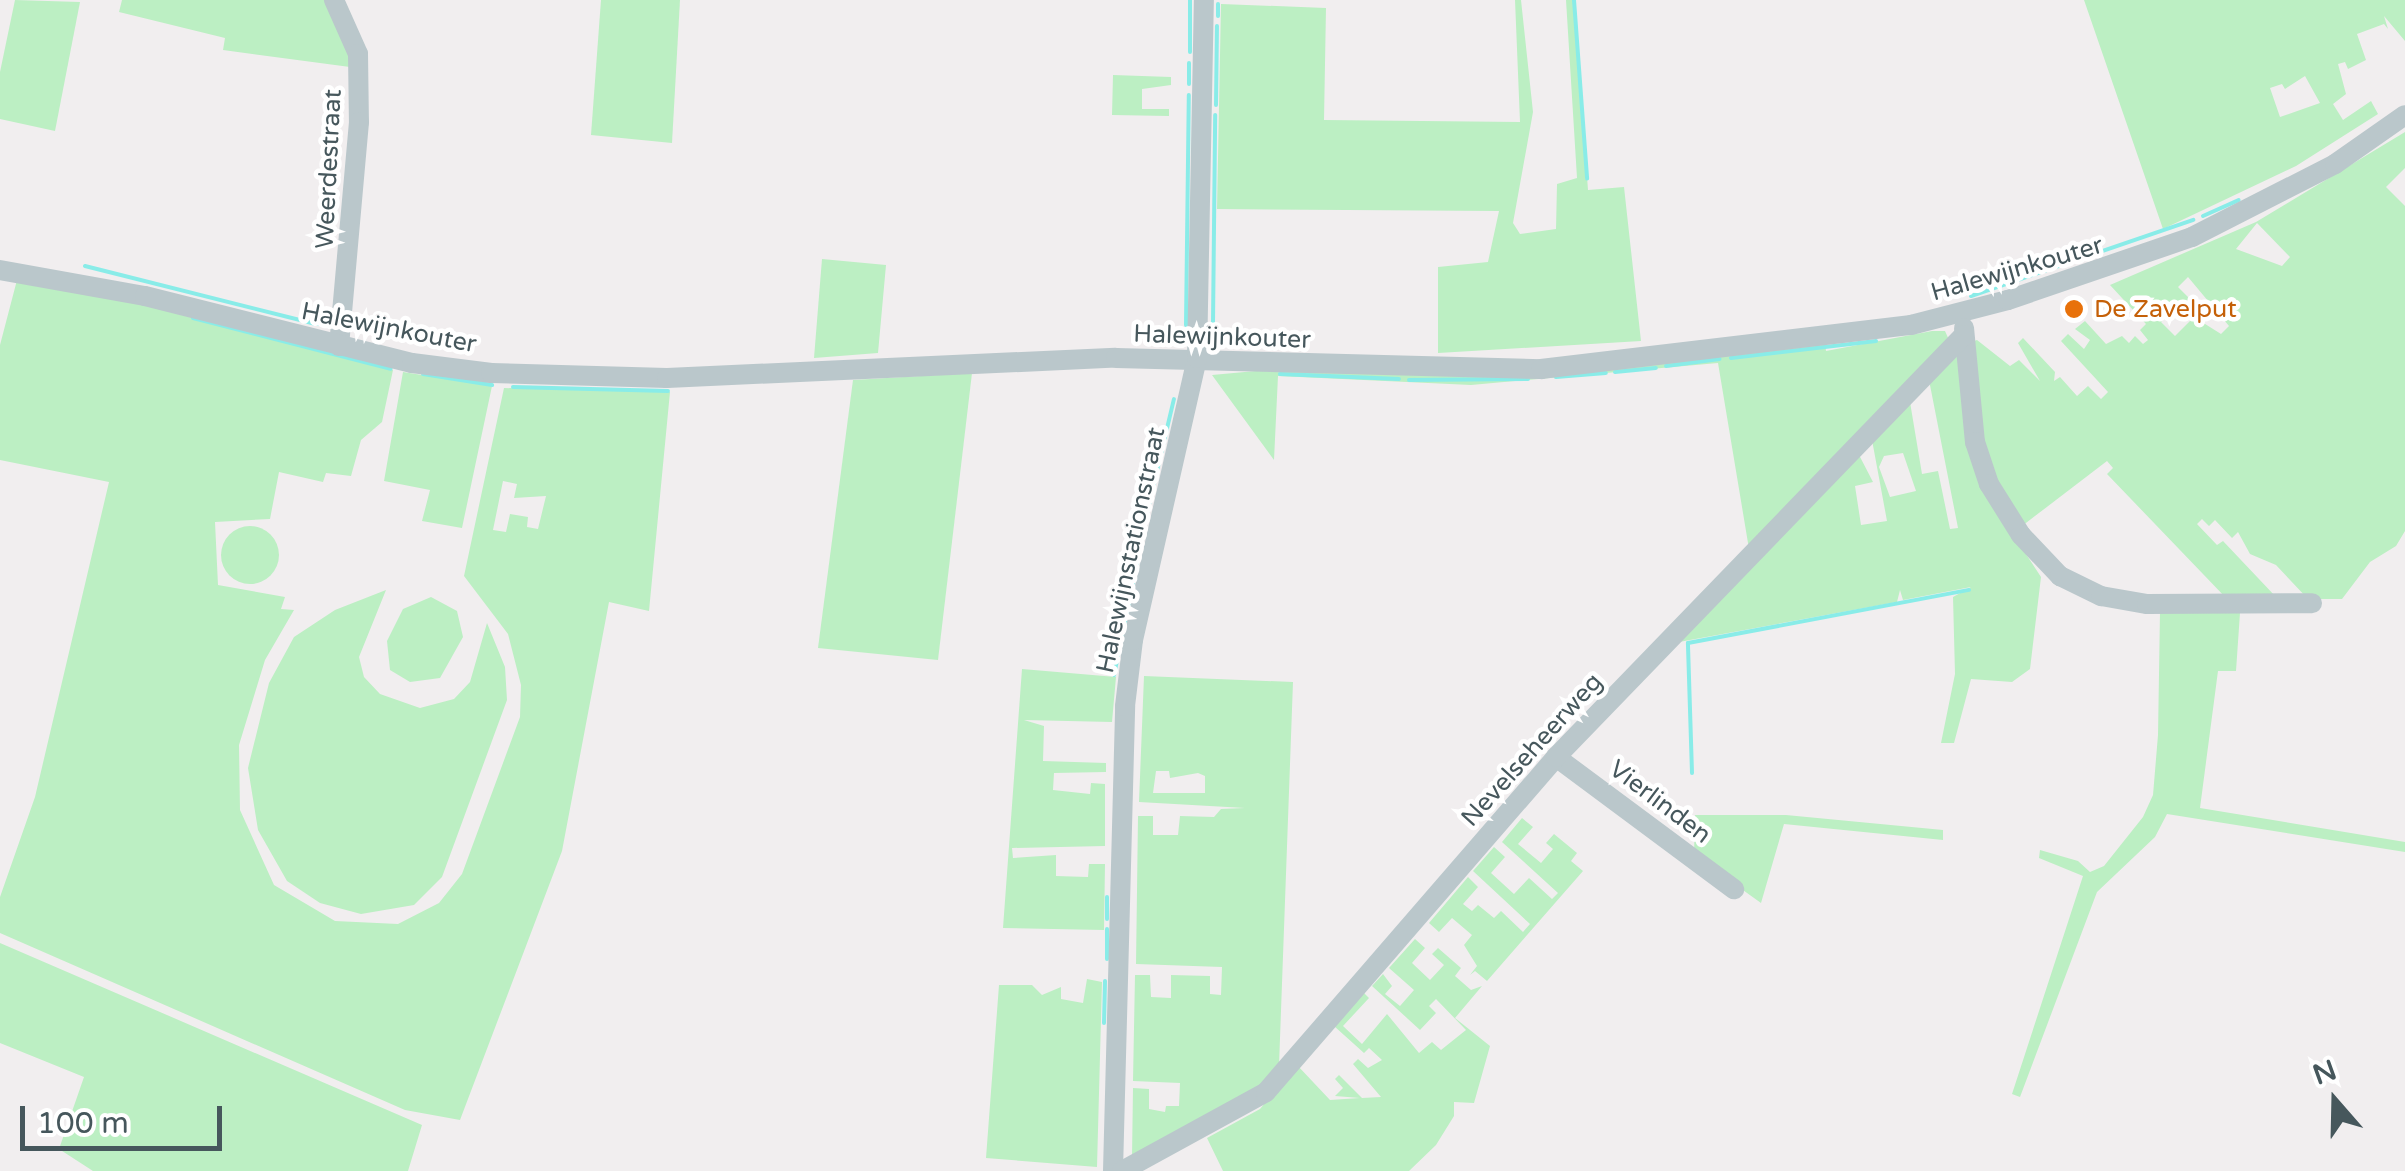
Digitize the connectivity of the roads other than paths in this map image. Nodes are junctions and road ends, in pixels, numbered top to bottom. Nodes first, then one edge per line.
1 (334, 0) edge
2 (1204, 0) edge
3 (2405, 115) edge
4 (0, 270) edge
5 (1962, 311) junction
6 (1964, 335) junction
7 (339, 346) junction
8 (1197, 358) junction
9 (2312, 603) dead end
10 (1556, 756) junction
11 (1734, 888) dead end
12 (1113, 1171) edge
13 (1122, 1171) edge

1 - 7 street, Weerdestraat
2 - 8 street, Halewijnstationstraat
3 - 5 street, Halewijnkouter
4 - 7 street, Halewijnkouter
5 - 6 street
5 - 8 street, Halewijnkouter
6 - 9 street
6 - 10 street, Nevelseheerweg
7 - 8 street, Halewijnkouter
8 - 12 street, Halewijnstationstraat
10 - 11 street, Vierlinden
10 - 13 street, Nevelseheerweg

